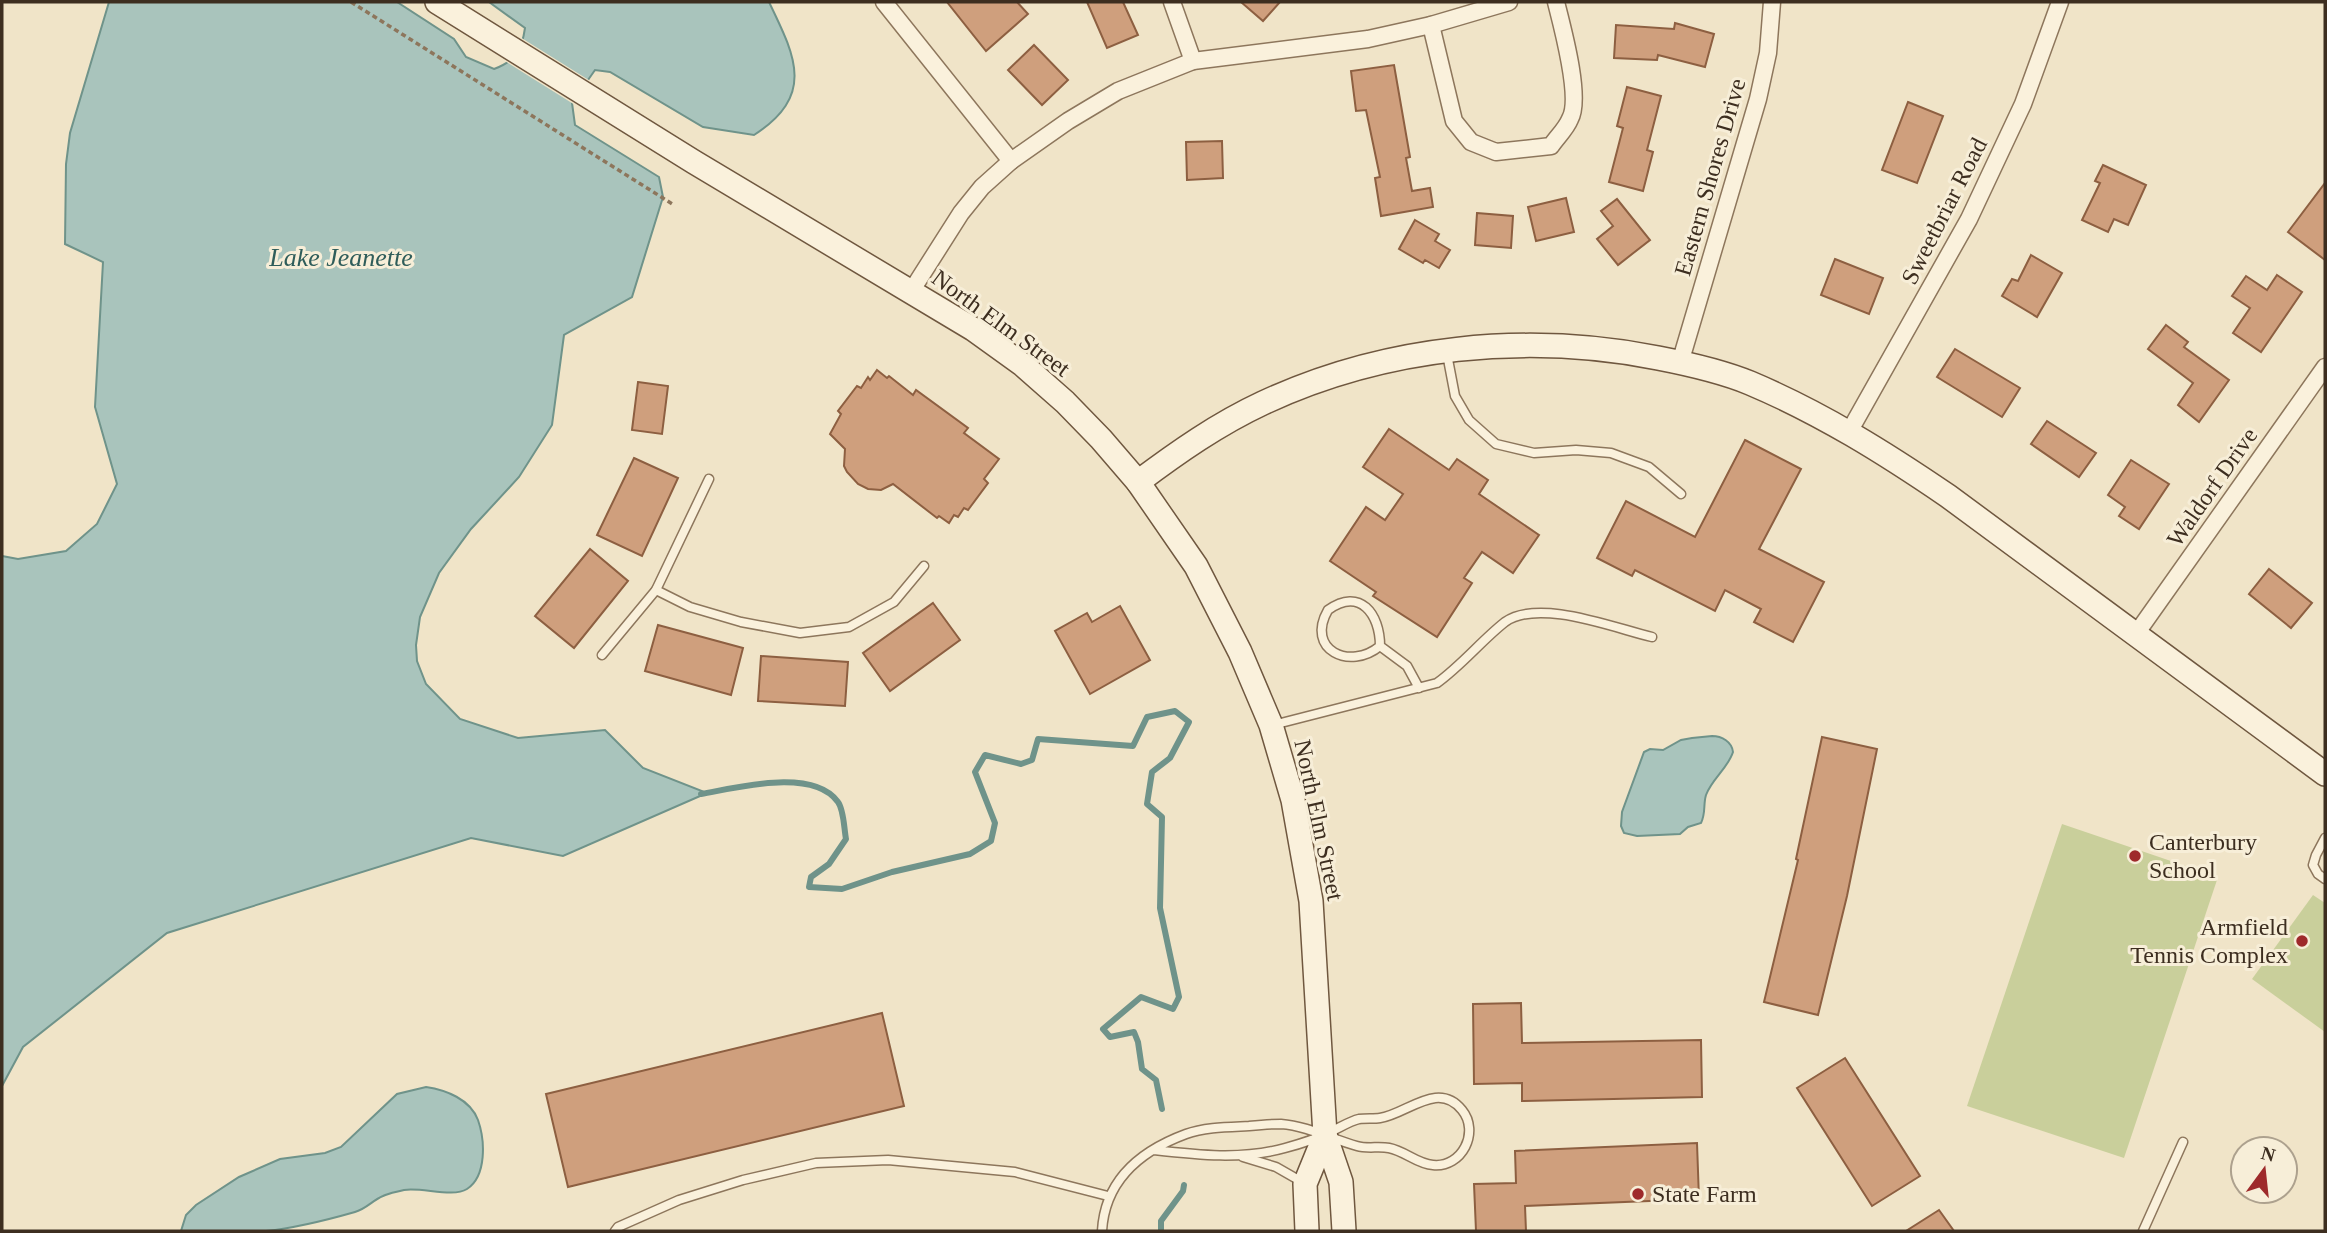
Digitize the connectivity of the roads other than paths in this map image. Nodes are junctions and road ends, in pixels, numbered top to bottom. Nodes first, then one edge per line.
1 (437, 2) edge
2 (884, 2) edge
3 (1172, 2) edge
4 (1509, 2) edge
5 (1556, 2) edge
6 (2060, 2) edge
7 (1767, 3) edge
8 (1431, 25) junction
9 (1193, 61) junction
10 (1011, 161) junction
11 (912, 290) junction
12 (1447, 351) junction
13 (1680, 363) junction
14 (2325, 367) edge
15 (1849, 432) junction
16 (709, 479) dead end
17 (1138, 482) junction
18 (1681, 494) dead end
19 (924, 566) dead end
20 (656, 590) junction
21 (2136, 634) junction
22 (1651, 637) dead end
23 (1380, 646) junction
24 (602, 655) dead end
25 (1419, 688) junction
26 (1270, 725) junction
27 (2325, 774) edge
28 (2325, 838) edge
29 (2325, 879) edge
30 (1325, 1135) junction
31 (2183, 1142) dead end
32 (1154, 1150) junction
33 (1240, 1156) junction
34 (1304, 1184) junction
35 (1108, 1196) junction
36 (615, 1231) edge
37 (1102, 1231) edge
38 (1307, 1231) edge
39 (1344, 1231) edge
40 (2143, 1231) edge

1 - 11 main road, North Elm Street
2 - 10 street
3 - 9 street
4 - 8 street
5 - 8 street
6 - 15 street, Sweetbriar Road
7 - 13 street, Eastern Shores Drive
8 - 9 street
9 - 10 street
10 - 11 street
11 - 17 main road, North Elm Street
12 - 13 main road
12 - 17 main road
12 - 18 lane
13 - 15 main road
14 - 21 street, Waldorf Drive
15 - 21 main road
16 - 20 lane
17 - 26 main road, North Elm Street
19 - 20 lane
20 - 24 lane
21 - 27 main road
22 - 25 lane
23 - 23 lane
23 - 25 lane
25 - 26 lane
26 - 30 main road, North Elm Street
28 - 29 lane
30 - 30 lane
30 - 32 lane
30 - 33 lane
30 - 34 main road, North Elm Street
30 - 39 main road, North Elm Street
31 - 40 lane
32 - 33 lane
32 - 35 lane
33 - 34 lane
34 - 38 main road, North Elm Street
35 - 36 lane
35 - 37 lane

